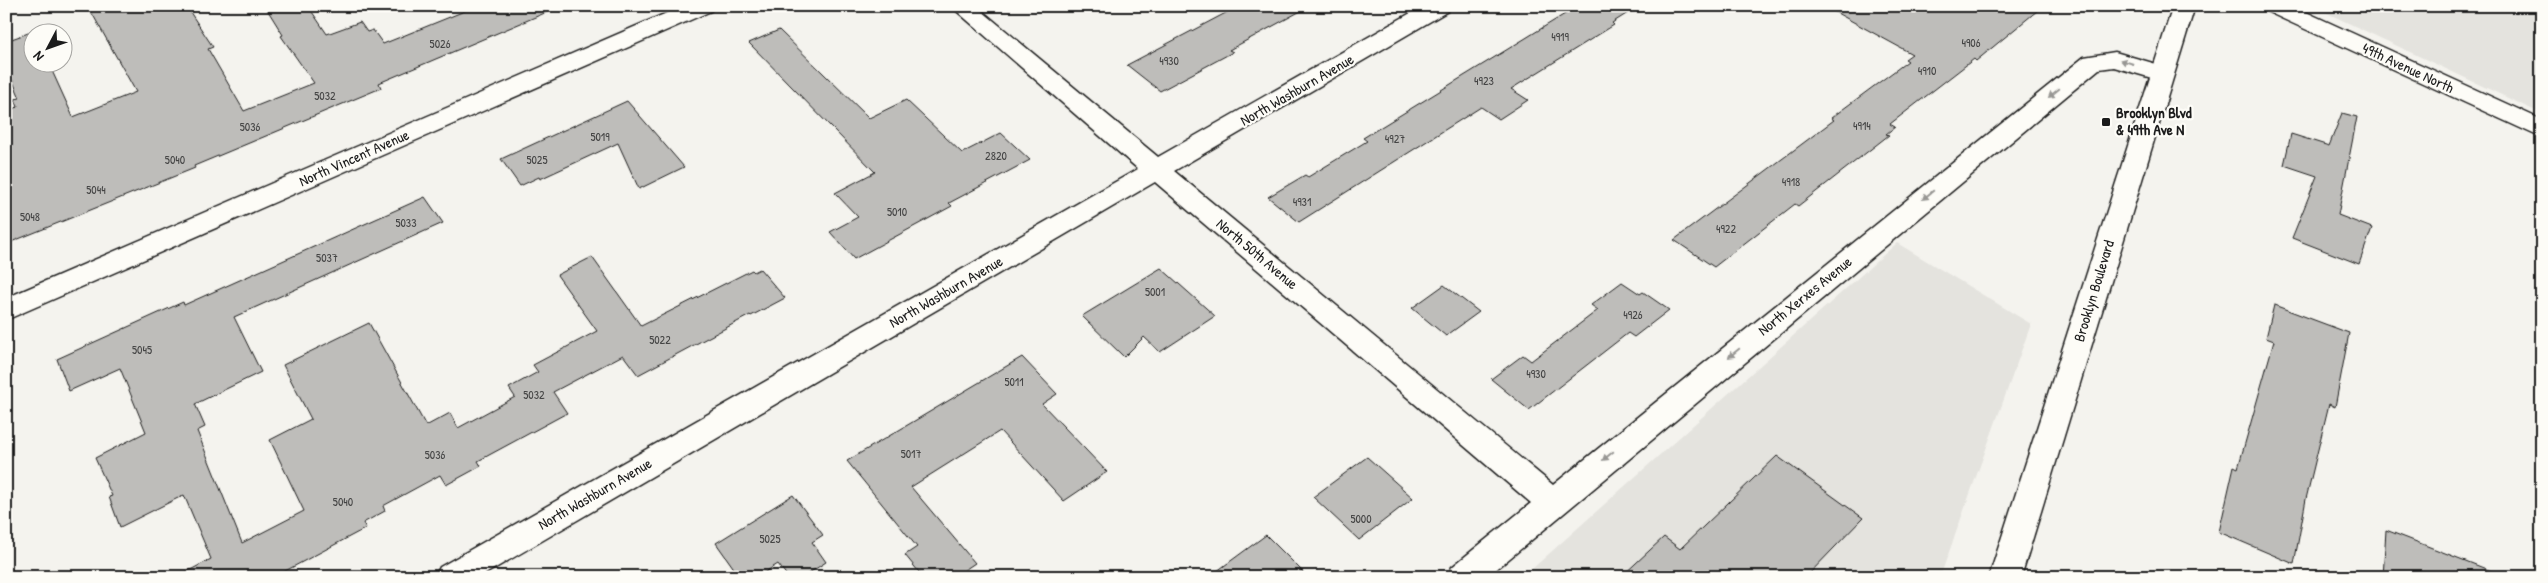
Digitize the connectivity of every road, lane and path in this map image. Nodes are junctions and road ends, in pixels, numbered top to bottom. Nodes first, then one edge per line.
1 (703, 6) edge
2 (962, 6) edge
3 (1440, 6) edge
4 (2184, 6) edge
5 (2274, 6) edge
6 (2162, 73) junction
7 (2542, 130) edge
8 (1158, 170) junction
9 (6, 310) edge
10 (1553, 501) junction
11 (451, 577) edge
12 (1463, 577) edge
13 (2005, 577) edge

1 - 9 street, North Vincent Avenue
2 - 8 street, North 50th Avenue
3 - 8 street, North Washburn Avenue
4 - 6 street, Brooklyn Boulevard
5 - 7 street, 49th Avenue North
6 -> 10 street, North Xerxes Avenue
6 - 13 street, Brooklyn Boulevard
8 - 10 street, North 50th Avenue
8 - 11 street, North Washburn Avenue
10 - 12 street, North Xerxes Avenue

